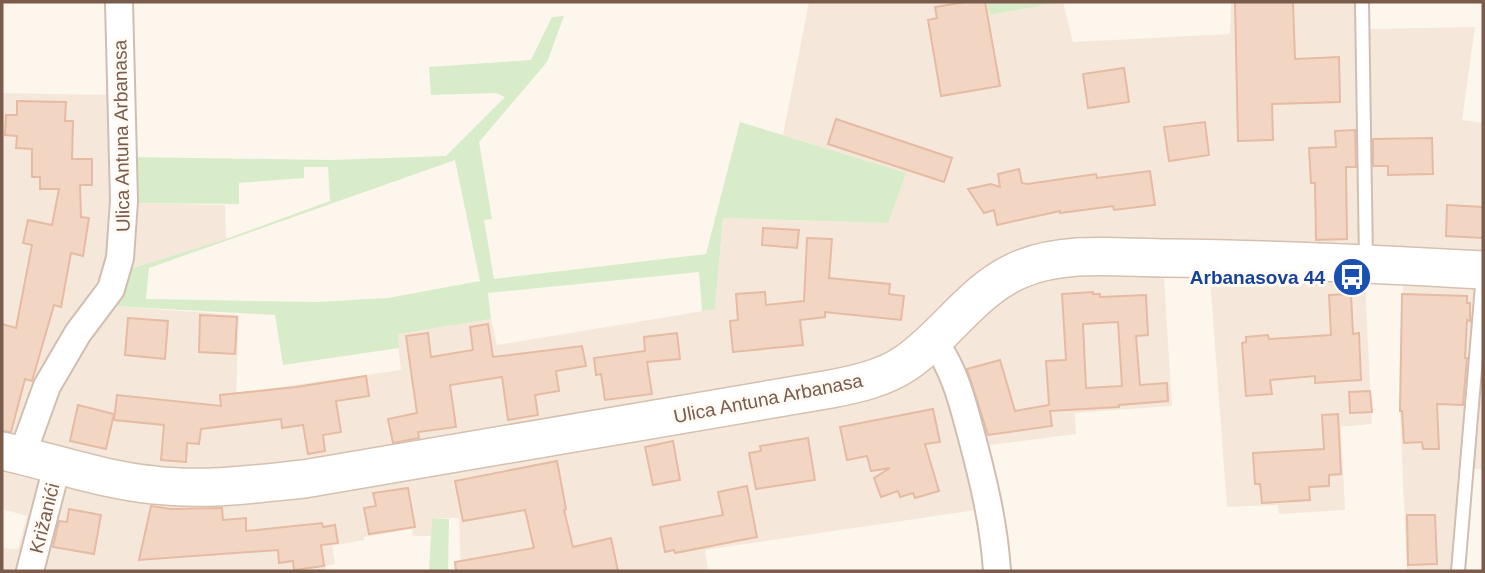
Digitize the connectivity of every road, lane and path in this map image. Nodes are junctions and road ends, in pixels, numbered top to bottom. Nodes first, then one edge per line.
1 (119, 2) edge
2 (1362, 2) edge
3 (1366, 263) junction
4 (1483, 270) edge
5 (933, 340) junction
6 (12, 453) edge
7 (57, 466) junction
8 (30, 571) edge
9 (997, 571) edge
10 (1458, 571) edge

1 - 6 street, Ulica Antuna Arbanasa
2 - 3 lane
3 - 4 main road, Ulica Antuna Arbanasa
3 - 5 main road, Ulica Antuna Arbanasa
4 - 10 lane
5 - 7 main road, Ulica Antuna Arbanasa
5 - 9 street
6 - 7 main road, Ulica Antuna Arbanasa
7 - 8 street, Križanići

